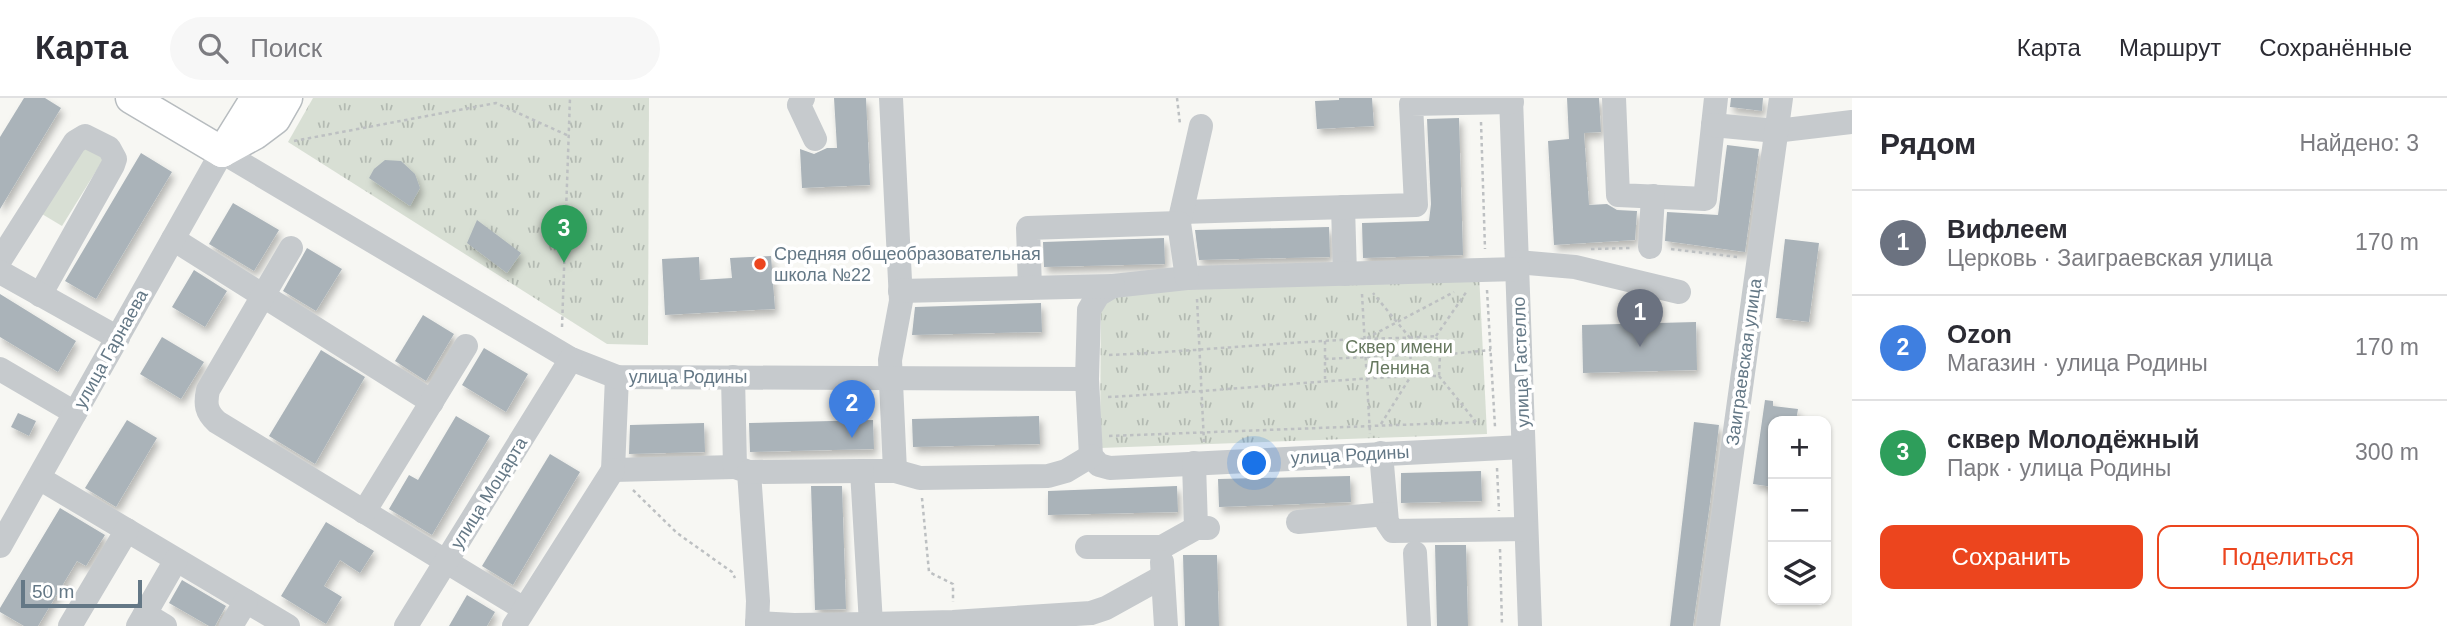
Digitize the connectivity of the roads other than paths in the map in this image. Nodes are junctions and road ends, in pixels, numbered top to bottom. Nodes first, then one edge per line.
1 (131, 98) edge
2 (256, 98) edge
3 (287, 98) edge
4 (803, 98) edge
5 (891, 98) edge
6 (1614, 98) edge
7 (1716, 98) edge
8 (1781, 98) edge
9 (1512, 100) edge
10 (1852, 122) edge
11 (1713, 125) junction
12 (1202, 126) dead end
13 (1776, 131) junction
14 (815, 139) dead end
15 (222, 152) junction
16 (1653, 196) junction
17 (1343, 207) junction
18 (1180, 217) junction
19 (173, 239) junction
20 (1650, 247) road end
21 (291, 248) dead end
22 (0, 260) edge
23 (1518, 266) junction
24 (0, 272) edge
25 (1191, 278) junction
26 (1358, 278) junction
27 (1112, 286) junction
28 (1030, 288) junction
29 (900, 290) junction
30 (1679, 292) dead end
31 (40, 295) junction
32 (263, 295) junction
33 (118, 338) junction
34 (466, 346) dead end
35 (571, 359) junction
36 (0, 369) edge
37 (617, 377) junction
38 (733, 377) junction
39 (892, 377) junction
40 (1088, 378) junction
41 (432, 402) junction
42 (75, 414) junction
43 (1523, 447) junction
44 (1376, 453) junction
45 (1091, 456) junction
46 (1200, 462) junction
47 (613, 470) junction
48 (742, 470) junction
49 (862, 471) junction
50 (895, 471) junction
51 (38, 478) junction
52 (364, 512) junction
53 (1386, 514) junction
54 (1298, 522) dead end
55 (1526, 529) junction
56 (127, 530) junction
57 (0, 545) edge
58 (1087, 547) dead end
59 (1162, 547) junction
60 (1415, 553) dead end
61 (176, 560) junction
62 (446, 561) junction
63 (1162, 577) junction
64 (246, 601) junction
65 (519, 618) edge
66 (150, 622) edge
67 (757, 624) edge
68 (871, 624) junction
69 (70, 626) edge
70 (231, 626) edge
71 (288, 626) edge
72 (406, 626) edge
73 (1166, 626) edge
74 (1419, 626) edge
75 (1530, 626) edge
76 (1707, 626) edge

1 - 15 main road
2 - 15 main road, улица Гарнаева
3 - 15 main road
4 - 14 street
5 - 29 street
6 - 16 street
7 - 11 street
8 - 13 street, Заиграевская улица
9 - 17 street
9 - 23 street, улица Гастелло
10 - 13 street
11 - 13 street
11 - 16 street
12 - 18 street
13 - 76 street, Заиграевская улица
15 - 19 street, улица Гарнаева
15 - 35 street, улица Родины
16 - 20 street
17 - 18 street
17 - 26 street
18 - 25 street
18 - 28 street
19 - 32 street
19 - 33 street, улица Гарнаева
21 - 32 street
22 - 31 street
23 - 26 street
23 - 30 street
23 - 43 street, улица Гастелло
24 - 31 street
25 - 26 street
25 - 27 street
27 - 28 street
27 - 40 street
28 - 29 street
29 - 39 street
31 - 33 street
32 - 41 street
32 - 52 street
33 - 42 street, улица Гарнаева
34 - 41 street
35 - 37 street, улица Родины
35 - 62 street, улица Моцарта
36 - 42 street
37 - 38 street, улица Родины
37 - 47 street
38 - 39 street, улица Родины
38 - 48 street
39 - 40 street, улица Родины
39 - 50 street
40 - 45 street
41 - 52 street
42 - 51 street, улица Гарнаева
43 - 44 street, улица Родины
43 - 55 street, улица Гастелло
44 - 46 street, улица Родины
44 - 53 street
45 - 46 street, улица Родины
45 - 50 street
46 - 59 street
47 - 48 street
47 - 65 street
48 - 49 street
48 - 67 street
49 - 50 street
49 - 68 street
51 - 56 street
51 - 57 street, улица Гарнаева
52 - 62 street
53 - 54 street
53 - 55 street
55 - 75 street, улица Гастелло
56 - 61 street
56 - 69 street
58 - 59 street
59 - 63 street
60 - 74 street
61 - 64 street
61 - 66 street
62 - 65 street
62 - 72 street, улица Моцарта
63 - 68 street
63 - 73 street
64 - 70 street
64 - 71 street
67 - 68 street

